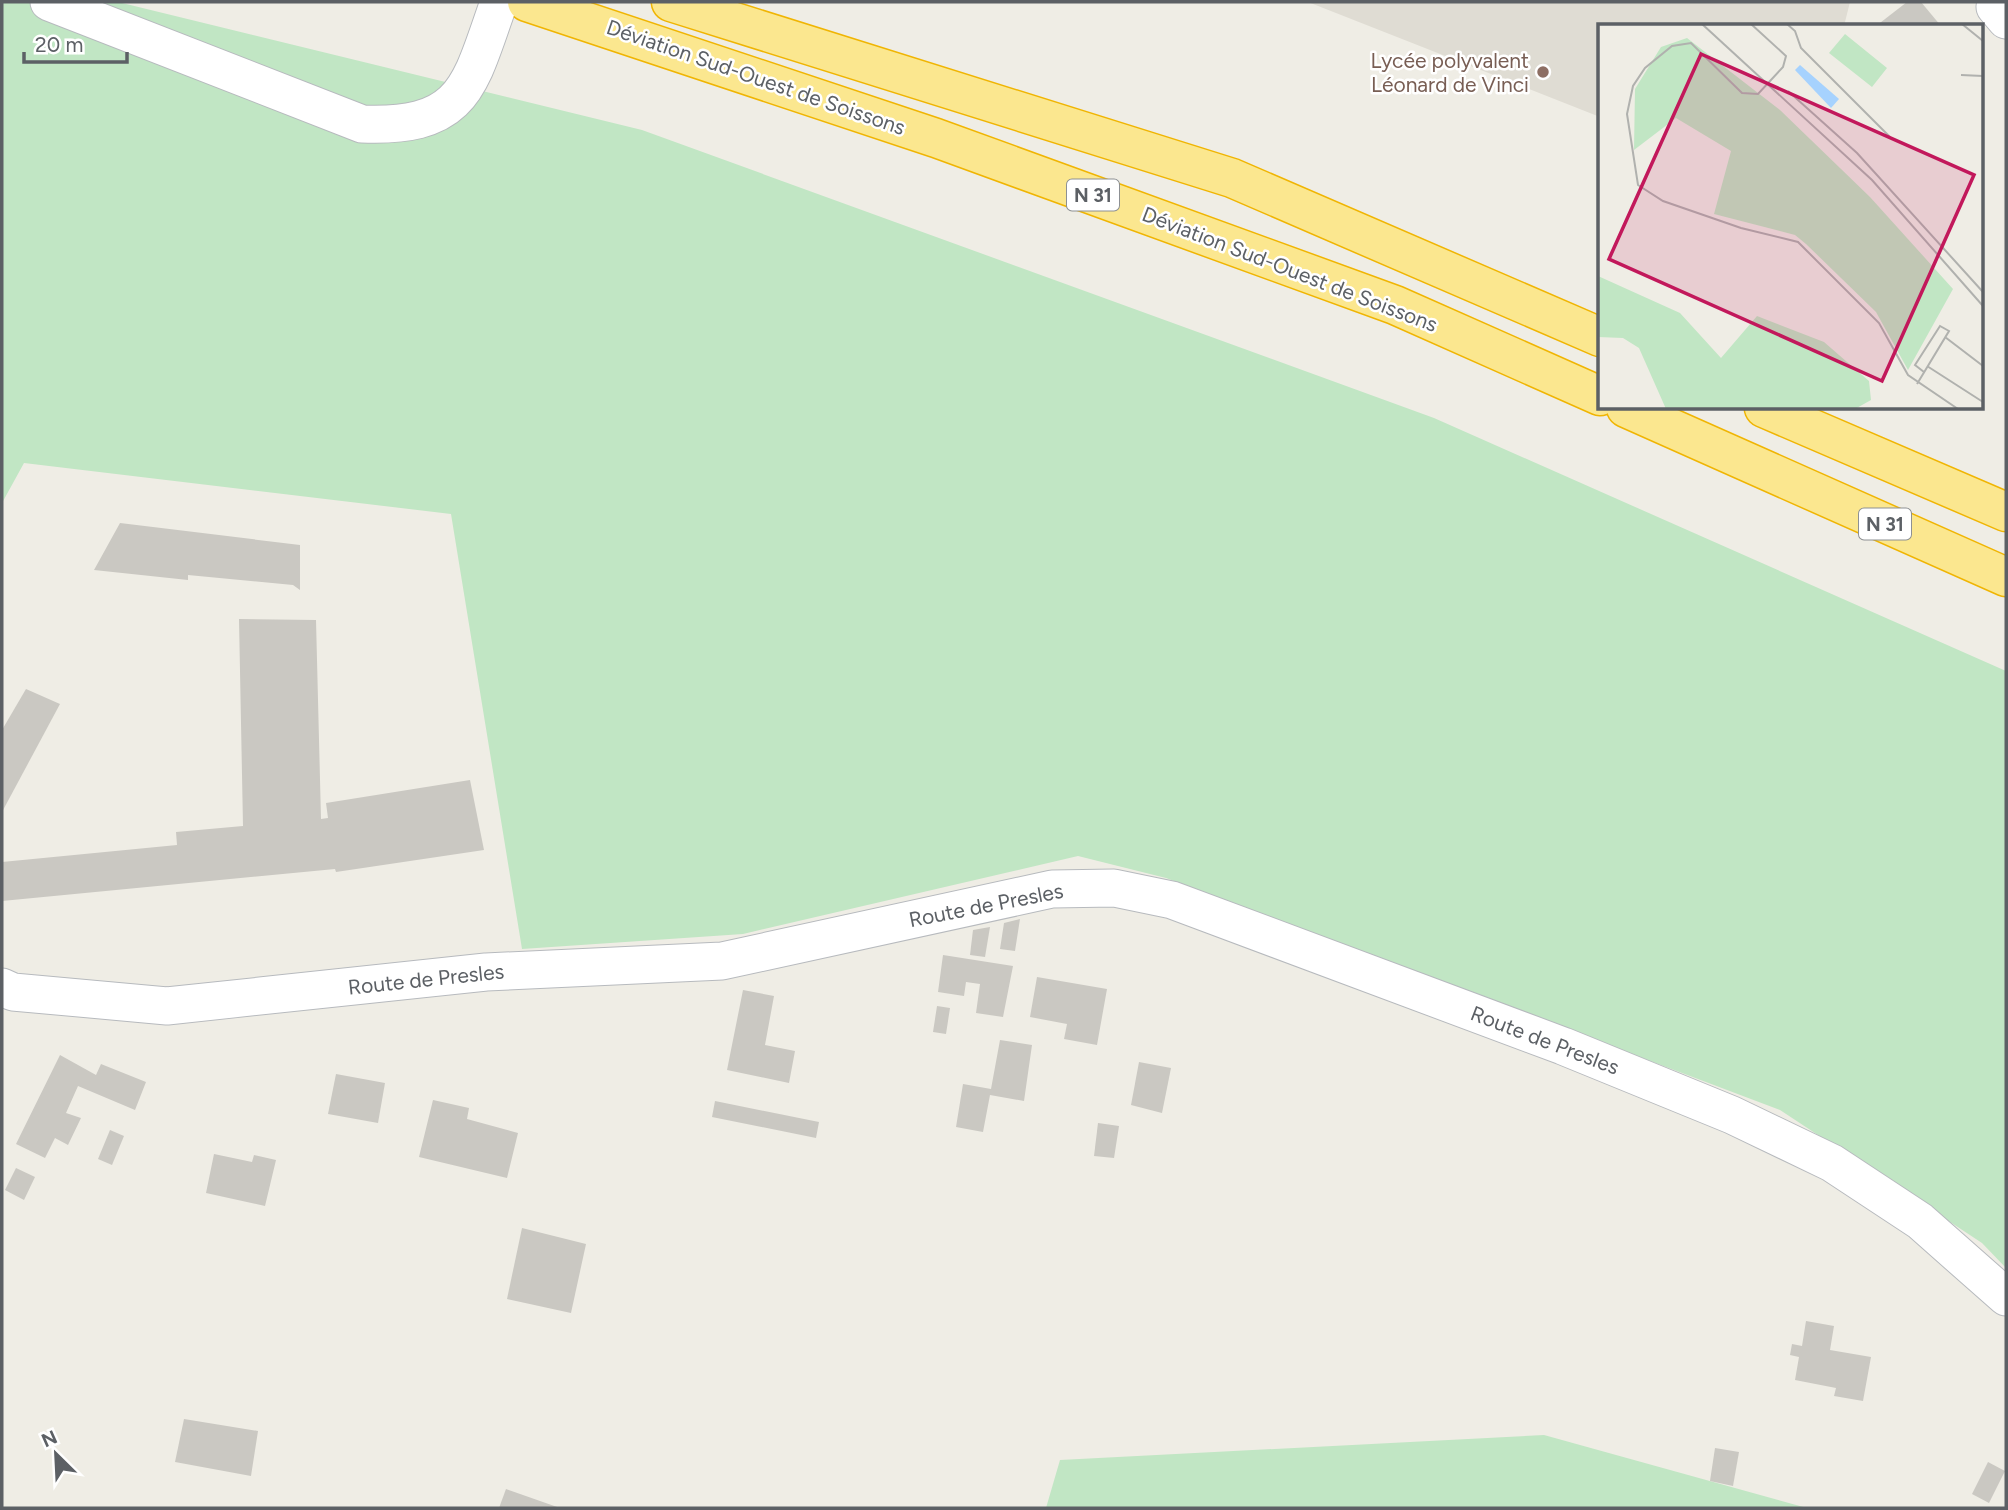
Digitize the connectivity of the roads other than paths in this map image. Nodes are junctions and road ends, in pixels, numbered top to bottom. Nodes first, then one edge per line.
1 (49, 2) edge
2 (499, 2) edge
3 (527, 2) edge
4 (671, 2) edge
5 (1598, 336) edge
6 (1598, 396) edge
7 (1630, 410) edge
8 (1769, 410) edge
9 (2006, 512) edge
10 (2006, 577) edge
11 (2, 987) edge
12 (2006, 1297) edge

1 - 2 street
3 - 6 highway, Déviation Sud-Ouest de Soissons / N 31
4 - 5 highway, Déviation Sud-Ouest de Soissons
7 - 10 highway, N 31
8 - 9 highway
11 - 12 street, Route de Presles

